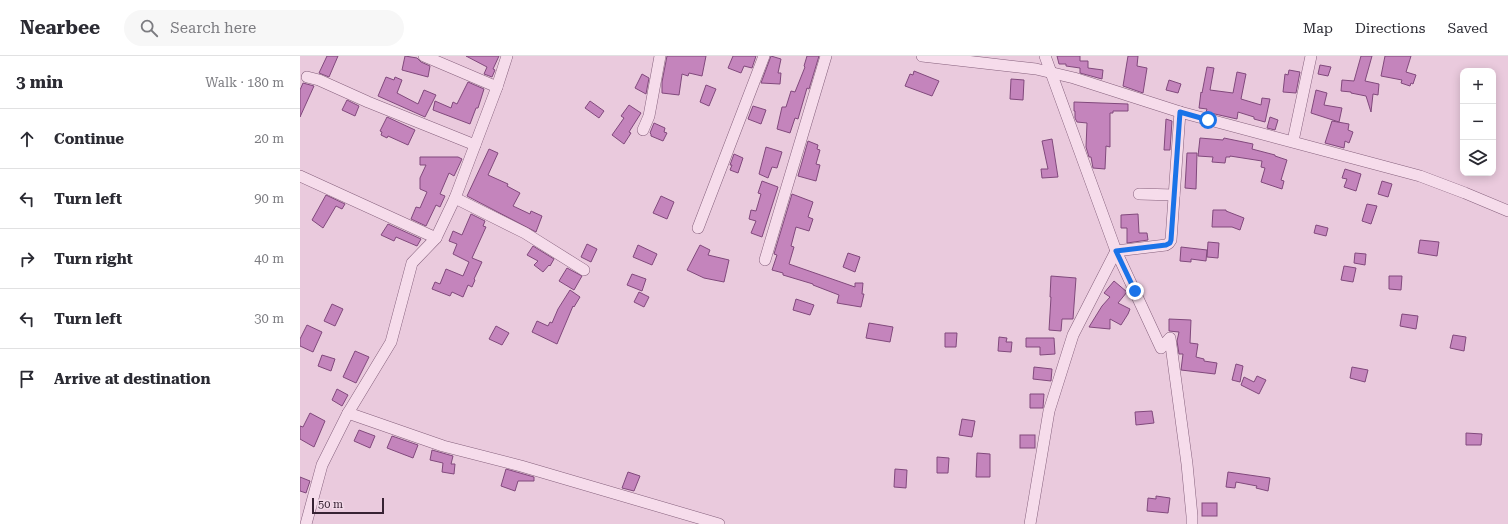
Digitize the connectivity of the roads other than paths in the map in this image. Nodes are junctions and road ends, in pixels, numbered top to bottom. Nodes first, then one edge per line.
1 (424, 56) edge
2 (507, 56) edge
3 (660, 56) edge
4 (764, 56) edge
5 (826, 56) edge
6 (922, 56) edge
7 (1045, 56) edge
8 (1311, 56) edge
9 (1051, 73) junction
10 (307, 77) dead end
11 (497, 87) junction
12 (1180, 112) junction
13 (643, 130) dead end
14 (1293, 141) junction
15 (475, 145) junction
16 (300, 176) edge
17 (1139, 194) dead end
18 (1174, 195) junction
19 (455, 198) junction
20 (1508, 212) edge
21 (698, 228) dead end
22 (436, 238) junction
23 (1116, 251) junction
24 (765, 260) dead end
25 (584, 270) dead end
26 (348, 413) junction
27 (306, 524) edge
28 (719, 524) edge
29 (1030, 524) edge
30 (1192, 524) edge

1 - 11 street
2 - 11 street
3 - 13 street
4 - 21 street
5 - 24 street
6 - 9 street
7 - 9 street
8 - 14 street
9 - 12 street
9 - 23 street
10 - 15 street
11 - 15 street
12 - 14 street
12 - 18 street
14 - 20 street
15 - 19 street
16 - 22 street
17 - 18 street
18 - 23 street
19 - 22 street
19 - 25 street
22 - 26 street
23 - 29 street
23 - 30 street
26 - 27 street
26 - 28 street

